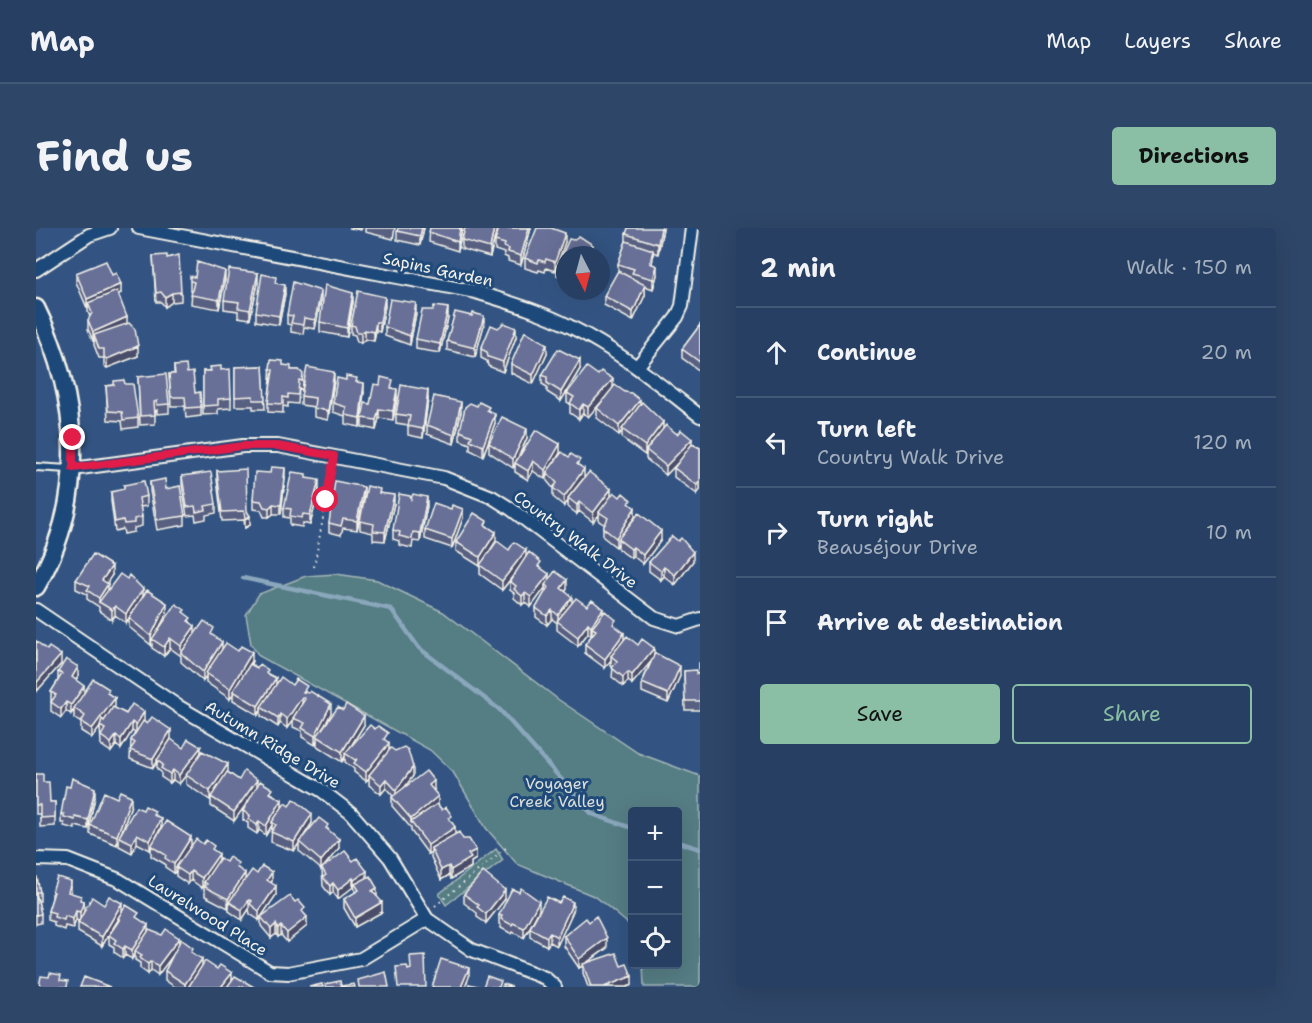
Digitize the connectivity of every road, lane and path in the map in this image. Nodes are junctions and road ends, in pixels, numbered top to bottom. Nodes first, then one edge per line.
1 (110, 228) edge
2 (139, 228) edge
3 (692, 228) edge
4 (36, 270) edge
5 (36, 308) edge
6 (637, 367) junction
7 (700, 416) edge
8 (334, 456) junction
9 (36, 467) edge
10 (73, 468) junction
11 (314, 567) dead end
12 (36, 587) edge
13 (36, 610) edge
14 (700, 619) edge
15 (507, 848) dead end
16 (36, 859) edge
17 (425, 917) junction
18 (555, 987) edge

1 - 4 street
2 - 6 street, Sapins Garden
3 - 6 street
5 - 10 street
6 - 7 street, Sapins Garden
8 - 10 street, Country Walk Drive
8 - 11 path
8 - 14 street, Country Walk Drive
9 - 10 lane
10 - 12 street
13 - 17 street, Autumn Ridge Drive
15 - 17 path
16 - 17 street, Laurelwood Place
17 - 18 street, Autumn Ridge Drive

